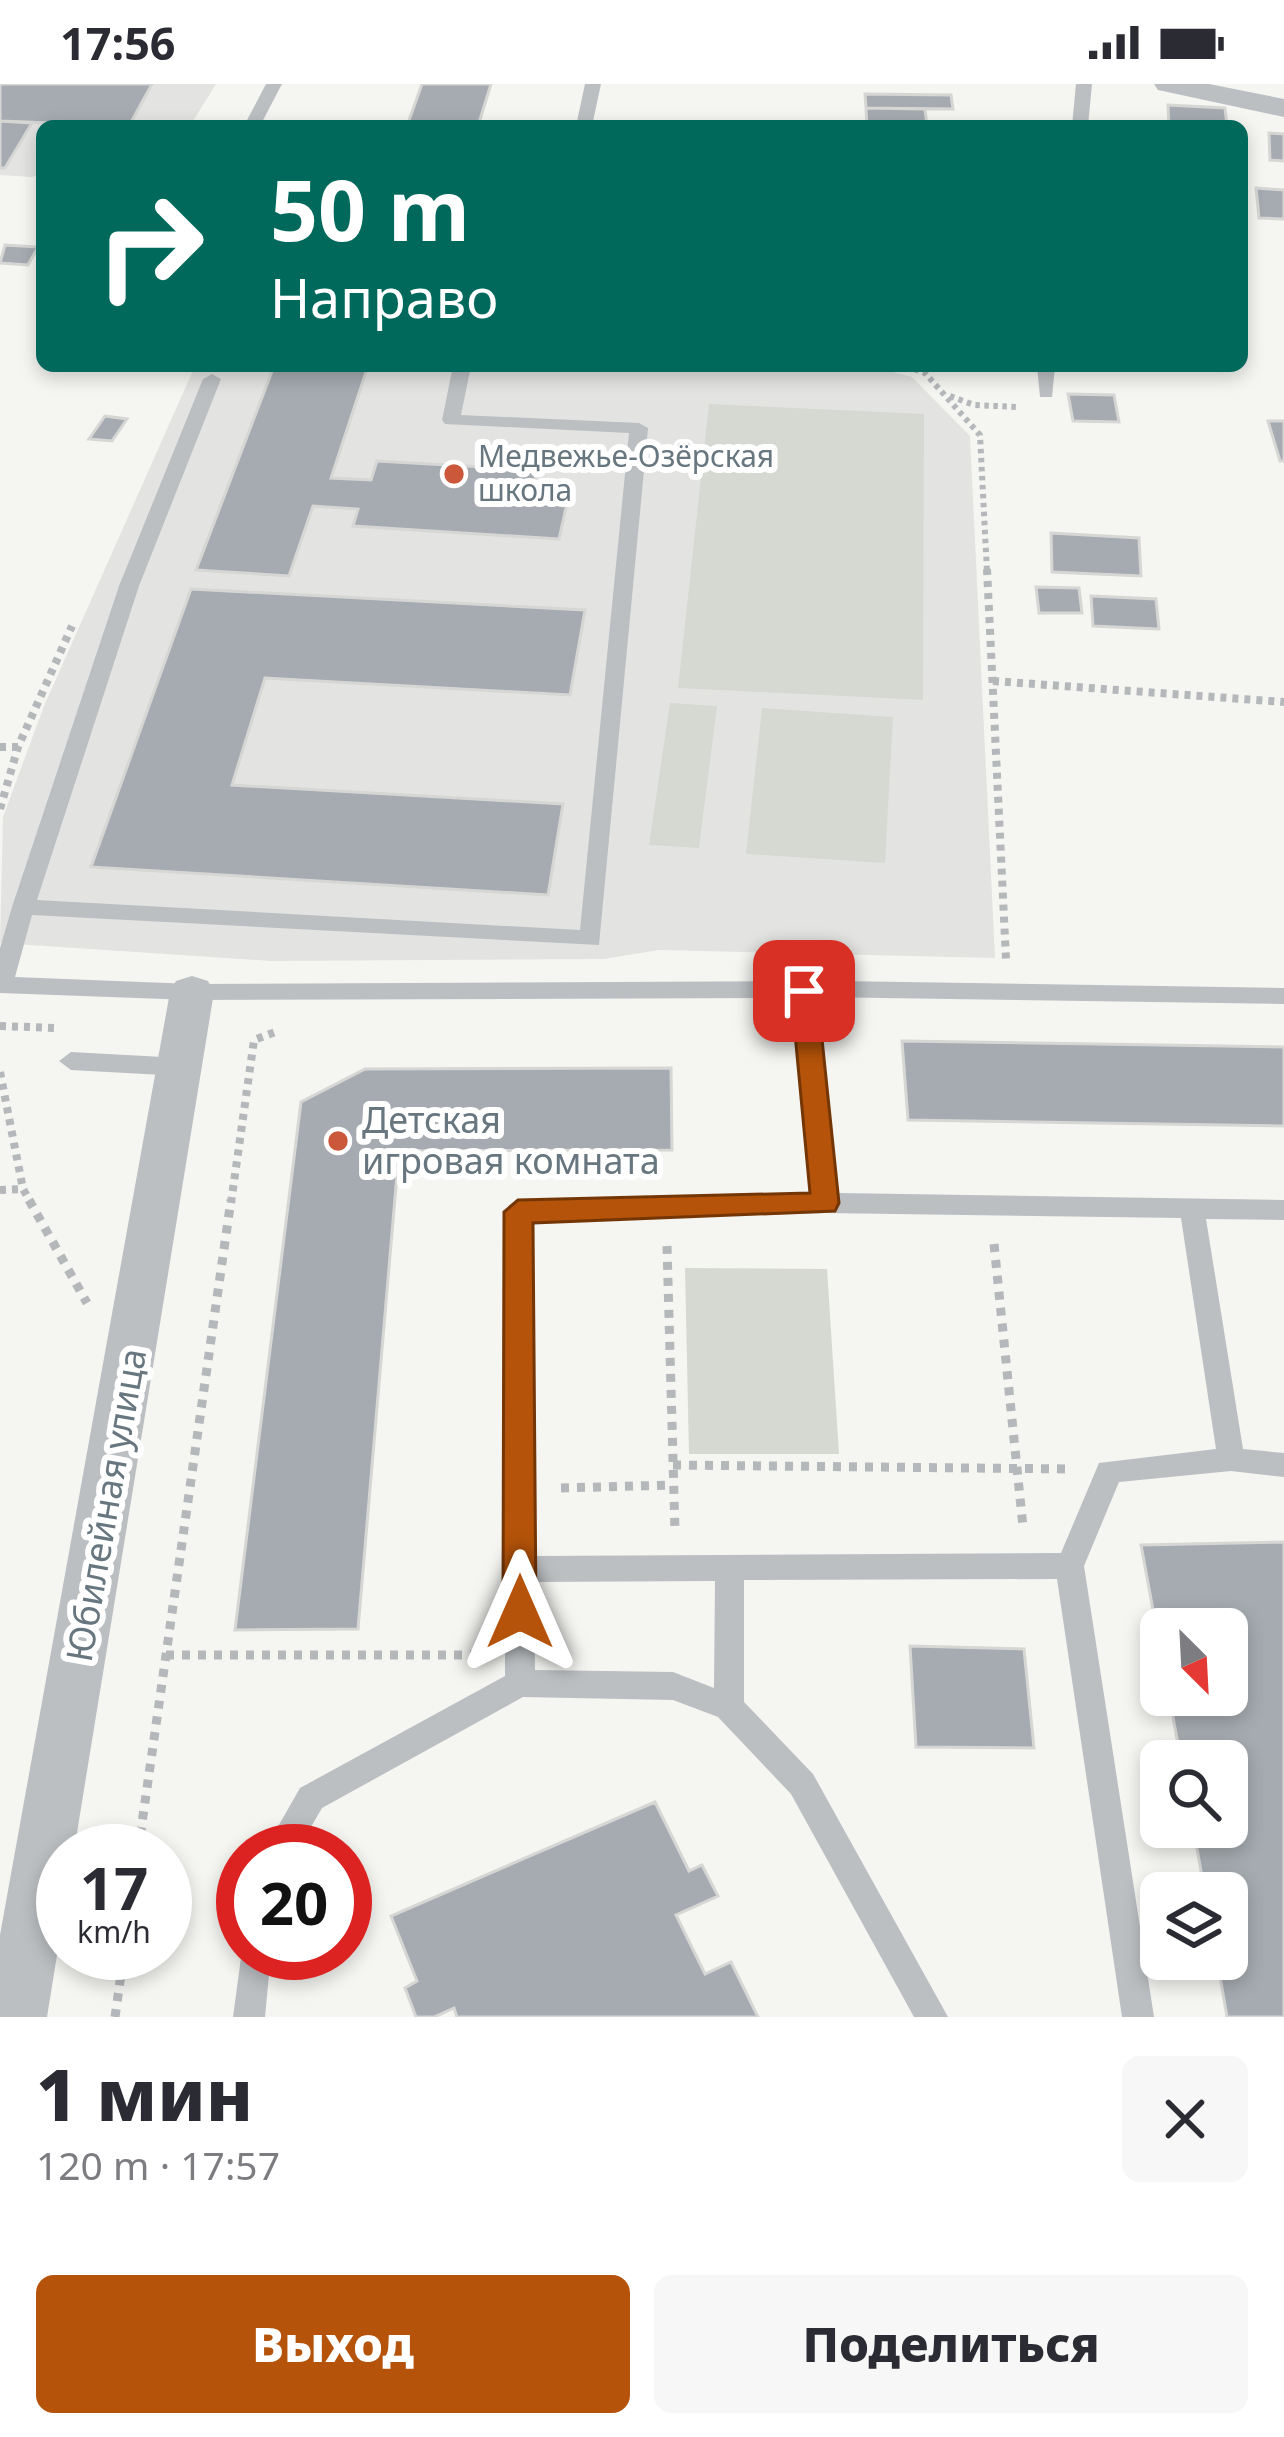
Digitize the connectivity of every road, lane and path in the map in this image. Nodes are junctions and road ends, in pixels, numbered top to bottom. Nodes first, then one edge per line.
1 (274, 84) edge
2 (593, 84) edge
3 (1084, 84) edge
4 (1168, 84) edge
5 (1284, 108) edge
6 (255, 120) edge
7 (585, 120) edge
8 (1080, 120) edge
9 (461, 372) edge
10 (923, 372) edge
11 (1046, 372) edge
12 (212, 379) dead end
13 (1046, 393) joint
14 (945, 395) junction
15 (993, 681) junction
16 (1284, 702) edge
17 (0, 747) edge
18 (0, 809) edge
19 (23, 907) junction
20 (1007, 973) dead end
21 (804, 991) junction
22 (192, 992) junction
23 (1284, 996) edge
24 (295, 1027) dead end
25 (71, 1060) dead end
26 (181, 1067) junction
27 (0, 1072) edge
28 (0, 1190) edge
29 (825, 1203) junction
30 (990, 1206) junction
31 (666, 1208) junction
32 (1192, 1210) junction
33 (1284, 1210) edge
34 (1231, 1459) junction
35 (673, 1465) junction
36 (1017, 1465) junction
37 (1284, 1465) edge
38 (1109, 1471) junction
39 (674, 1486) junction
40 (520, 1489) junction
41 (1027, 1567) junction
42 (1070, 1567) junction
43 (676, 1568) junction
44 (730, 1568) junction
45 (520, 1569) junction
46 (166, 1655) junction
47 (520, 1669) junction
48 (730, 1707) junction
49 (142, 1824) edge
50 (295, 1824) edge
51 (120, 1980) edge
52 (252, 1980) edge
53 (16, 2017) edge
54 (115, 2017) edge
55 (249, 2017) edge
56 (932, 2017) edge
57 (1138, 2017) edge

1 - 6 lane
2 - 7 lane
3 - 8 lane
4 - 5 street
9 - 19 lane
10 - 14 path
11 - 13 lane
12 - 19 lane
13 - 14 path
14 - 15 path
15 - 16 path
15 - 20 path
17 - 18 path
19 - 22 lane
21 - 22 lane
21 - 23 lane
21 - 29 lane
22 - 26 street, Юбилейная улица
24 - 46 path
25 - 26 lane
26 - 53 street, Юбилейная улица
27 - 28 path
29 - 30 lane
29 - 31 lane
30 - 32 lane
30 - 36 path
31 - 35 path
31 - 40 lane
32 - 33 lane
32 - 34 lane
34 - 37 lane
34 - 38 lane
35 - 36 path
35 - 39 path
36 - 38 path
36 - 41 path
38 - 42 lane
39 - 40 path
39 - 43 path
40 - 45 lane
41 - 42 lane
41 - 44 lane
42 - 57 lane
43 - 44 lane
43 - 45 lane
44 - 48 lane
45 - 47 lane
46 - 47 path
46 - 49 path
47 - 48 lane
47 - 50 lane
48 - 56 lane
51 - 54 path
52 - 55 lane

